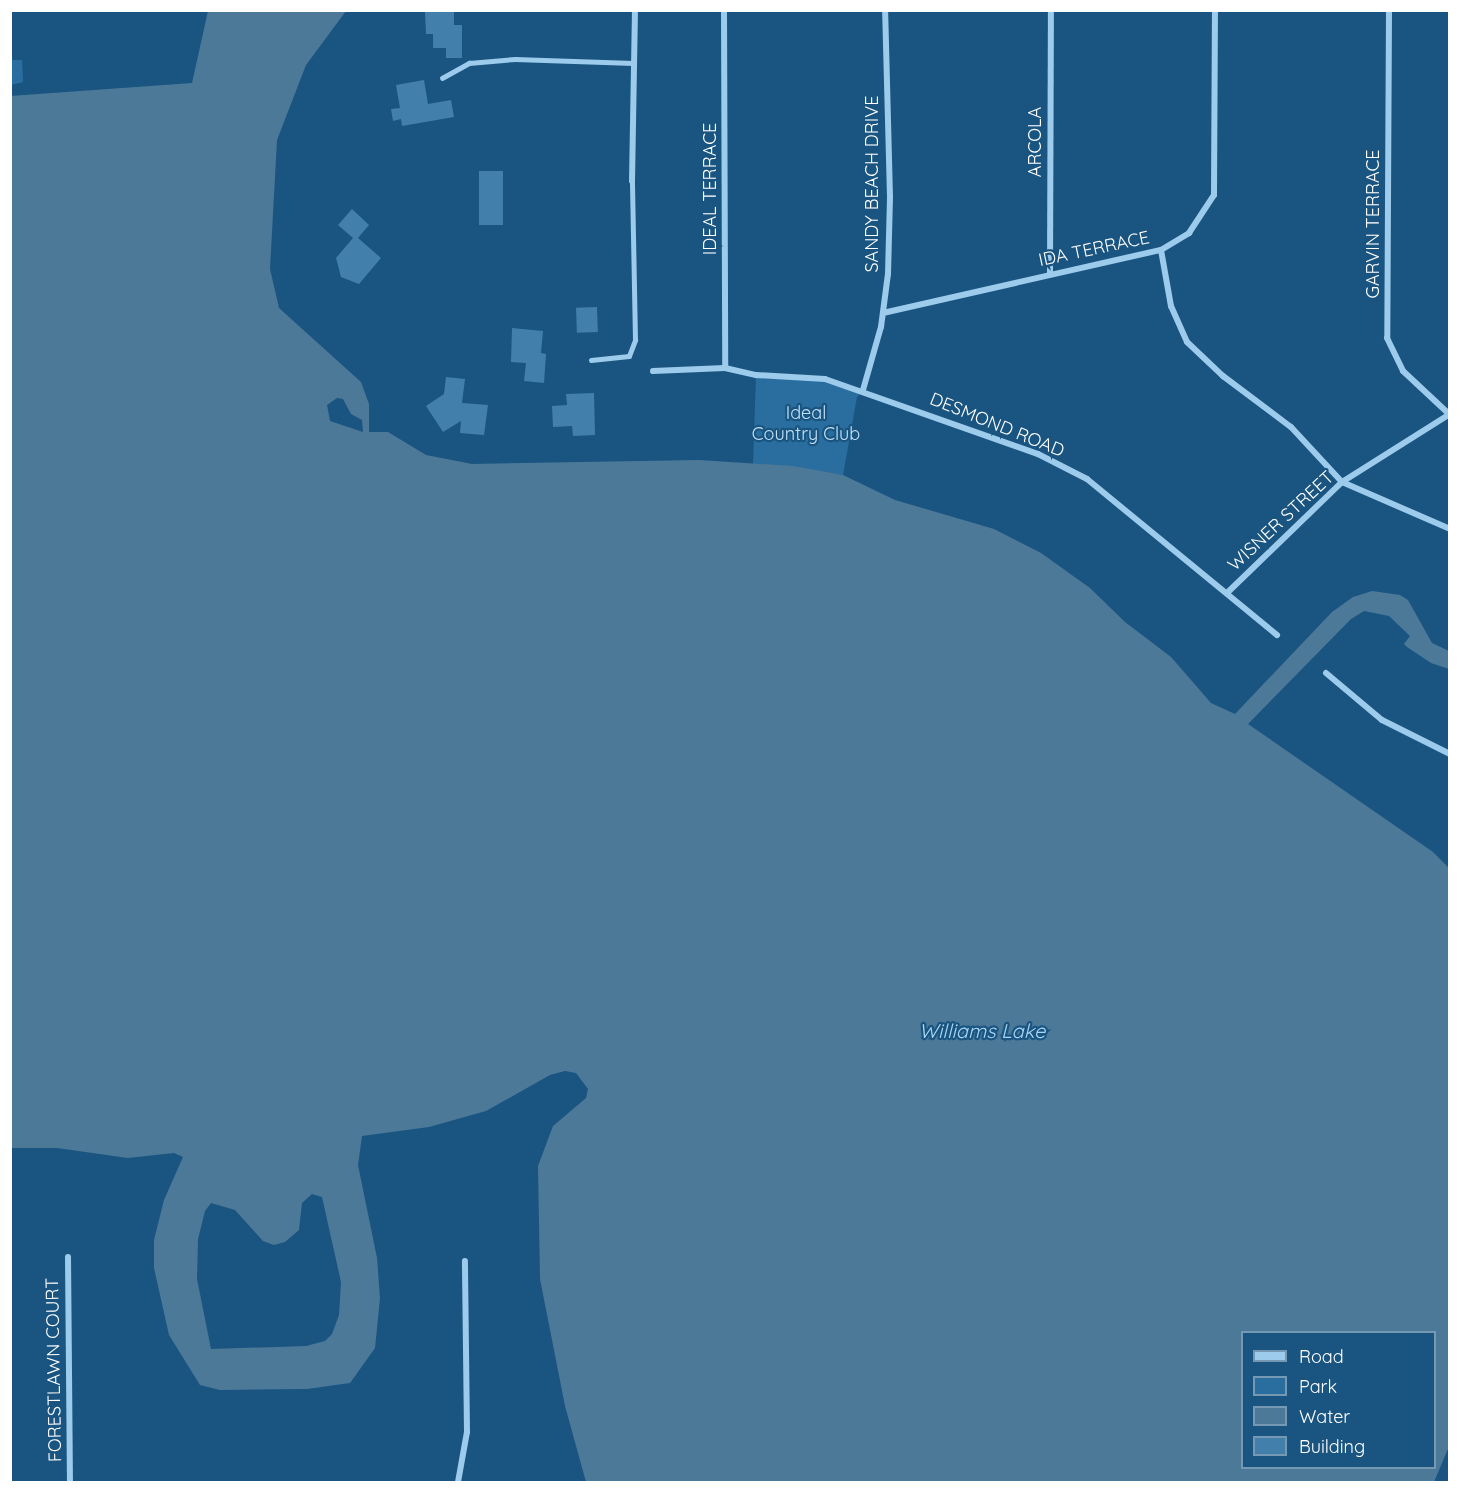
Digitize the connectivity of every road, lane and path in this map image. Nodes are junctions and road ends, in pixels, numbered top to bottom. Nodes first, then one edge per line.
1 (635, 10) edge
2 (724, 10) edge
3 (885, 10) edge
4 (1051, 10) edge
5 (1215, 10) edge
6 (1389, 10) edge
7 (633, 63) junction
8 (442, 78) dead end
9 (632, 181) joint
10 (1161, 250) junction
11 (1050, 274) junction
12 (883, 313) junction
13 (591, 360) dead end
14 (725, 368) junction
15 (653, 371) dead end
16 (863, 390) junction
17 (1449, 414) edge
18 (1342, 482) junction
19 (1449, 529) edge
20 (1227, 593) junction
21 (1277, 635) dead end
22 (1326, 673) dead end
23 (1449, 754) edge
24 (68, 1257) dead end
25 (465, 1261) dead end
26 (70, 1482) edge
27 (458, 1482) edge

1 - 7 street
2 - 14 street, IDEAL TERRACE
3 - 12 street, SANDY BEACH DRIVE
4 - 11 street, ARCOLA
5 - 10 street, IDA TERRACE
6 - 17 street, GARVIN TERRACE
7 - 8 lane
7 - 9 street
9 - 13 lane
10 - 11 street, IDA TERRACE
10 - 18 street
11 - 12 street, IDA TERRACE
12 - 16 street, SANDY BEACH DRIVE
14 - 15 street, DESMOND ROAD
14 - 16 street, DESMOND ROAD
16 - 20 street, DESMOND ROAD
17 - 18 street, WISNER STREET
18 - 19 street
18 - 20 street, WISNER STREET
20 - 21 street, DESMOND ROAD
22 - 23 street
24 - 26 street, FORESTLAWN COURT
25 - 27 street

